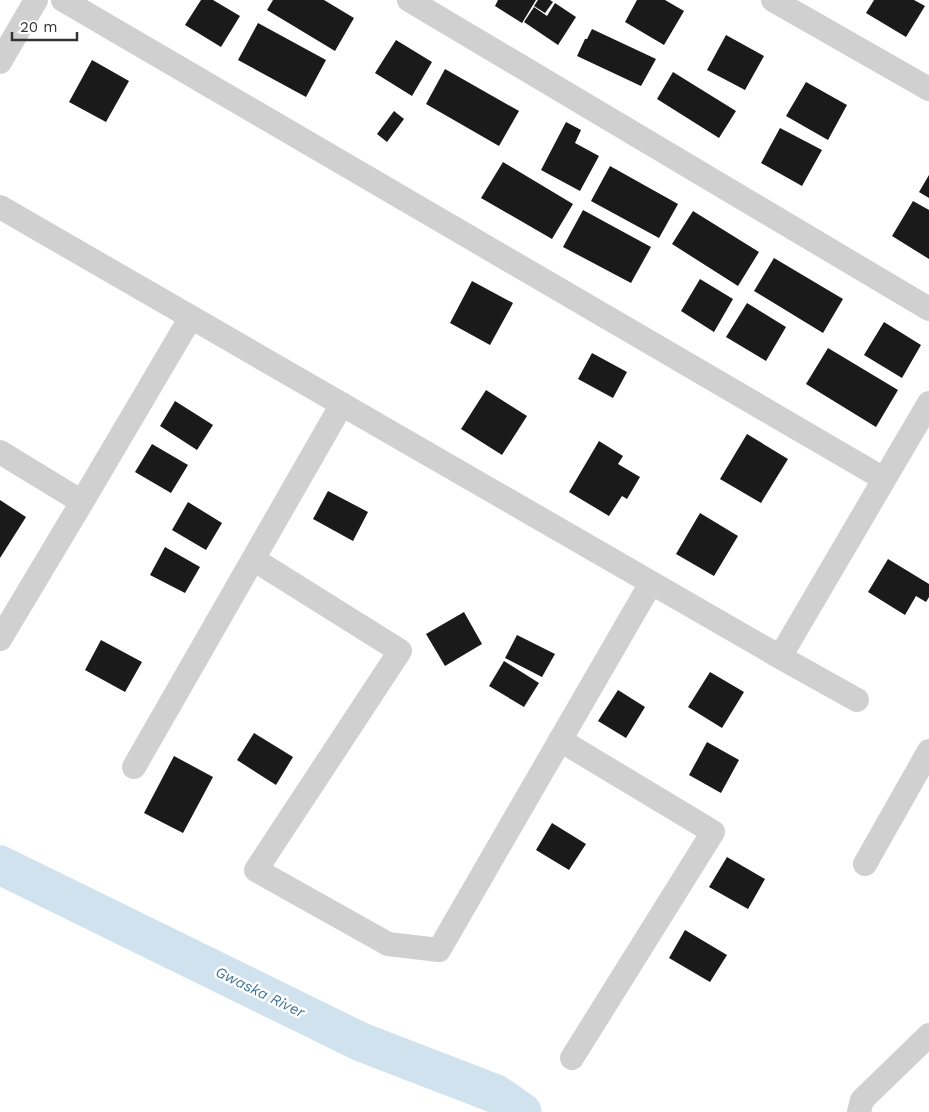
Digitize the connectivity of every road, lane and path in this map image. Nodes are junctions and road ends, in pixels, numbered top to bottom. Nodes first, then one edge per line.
1 (36, 0) edge
2 (63, 0) edge
3 (408, 0) edge
4 (773, 0) edge
5 (0, 62) edge
6 (927, 82) edge
7 (0, 207) edge
8 (929, 308) edge
9 (191, 317) junction
10 (929, 403) edge
11 (342, 404) junction
12 (0, 452) edge
13 (884, 479) junction
14 (82, 502) junction
15 (253, 559) junction
16 (651, 583) junction
17 (0, 638) edge
18 (780, 657) junction
19 (857, 700) dead end
20 (560, 740) junction
21 (929, 751) edge
22 (134, 767) dead end
23 (865, 864) dead end
24 (929, 1035) edge
25 (572, 1058) dead end
26 (859, 1112) edge

1 - 5 street
2 - 13 street
3 - 8 street
4 - 6 street
7 - 9 street
9 - 11 street
9 - 14 street
10 - 13 street
11 - 15 street
11 - 16 street
12 - 14 street
13 - 18 street
14 - 17 street
15 - 20 street
15 - 22 street
16 - 18 street
16 - 20 street
18 - 19 street
20 - 25 street
21 - 23 street
24 - 26 street

